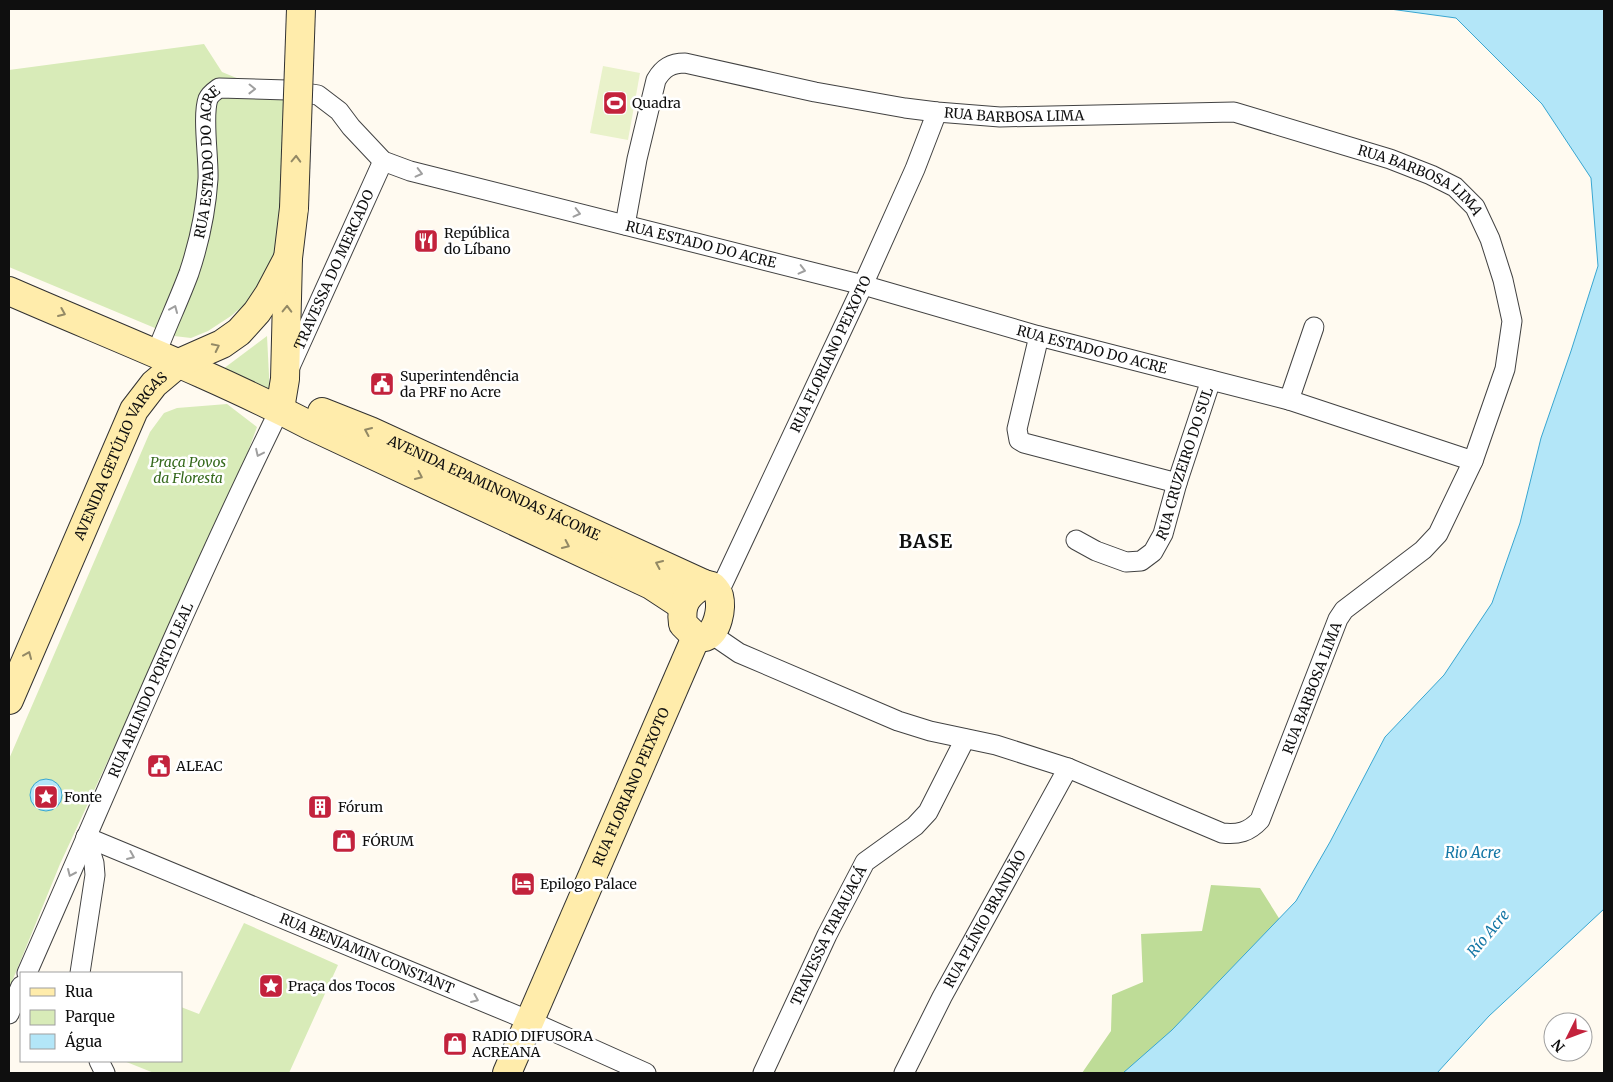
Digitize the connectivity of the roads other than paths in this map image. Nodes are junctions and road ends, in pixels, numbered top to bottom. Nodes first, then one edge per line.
1 (301, 9) edge
2 (937, 112) junction
3 (384, 161) junction
4 (625, 225) junction
5 (288, 258) junction
6 (863, 285) junction
7 (9, 291) edge
8 (1314, 328) dead end
9 (1039, 336) junction
10 (168, 359) junction
11 (285, 379) junction
12 (1211, 380) junction
13 (1289, 400) junction
14 (280, 410) junction
15 (1473, 460) junction
16 (1177, 483) junction
17 (1076, 540) dead end
18 (711, 589) junction
19 (682, 606) junction
20 (704, 634) junction
21 (9, 700) edge
22 (965, 739) junction
23 (1068, 768) junction
24 (86, 838) junction
25 (27, 972) edge
26 (80, 972) edge
27 (20, 988) edge
28 (9, 1014) edge
29 (530, 1021) junction
30 (507, 1073) edge
31 (646, 1073) edge
32 (763, 1073) edge
33 (904, 1073) edge

5 -> 1 main road, AVENIDA GETÚLIO VARGAS, bridge
2 - 4 street, RUA BARBOSA LIMA
2 - 6 street, RUA FLORIANO PEIXOTO
2 - 15 street, RUA BARBOSA LIMA
3 -> 4 street, RUA ESTADO DO ACRE
10 -> 3 street, RUA ESTADO DO ACRE
3 - 11 street, TRAVESSA DO MERCADO
4 -> 6 street, RUA ESTADO DO ACRE
10 -> 5 main road, AVENIDA GETÚLIO VARGAS
11 -> 5 main road, AVENIDA GETÚLIO VARGAS
6 - 9 street, RUA ESTADO DO ACRE
6 - 18 street, RUA FLORIANO PEIXOTO
7 -> 10 main road, AVENIDA EPAMINONDAS JÁCOME
8 - 13 street
9 - 12 street, RUA ESTADO DO ACRE
9 - 16 street
10 - 14 main road, AVENIDA EPAMINONDAS JÁCOME
21 -> 10 main road, AVENIDA GETÚLIO VARGAS
11 - 14 main road, AVENIDA GETÚLIO VARGAS
12 - 13 street, RUA ESTADO DO ACRE
12 - 16 street, RUA CRUZEIRO DO SUL
13 - 15 street, RUA ESTADO DO ACRE
18 -> 14 main road, AVENIDA EPAMINONDAS JÁCOME
14 -> 19 main road, AVENIDA EPAMINONDAS JÁCOME
14 -> 24 street, RUA ARLINDO PORTO LEAL
15 - 23 street, RUA BARBOSA LIMA
16 - 17 street, RUA CRUZEIRO DO SUL
18 - 19 main road, RUA FLORIANO PEIXOTO
18 - 20 main road, RUA FLORIANO PEIXOTO
19 - 20 main road
20 - 22 street
20 - 29 main road, RUA FLORIANO PEIXOTO
22 - 23 street
22 - 32 street, TRAVESSA TARAUACÁ
23 - 33 street, RUA PLÍNIO BRANDÃO
24 -> 25 street, RUA ARLINDO PORTO LEAL
24 - 26 street
24 -> 29 street, RUA BENJAMIN CONSTANT
27 - 28 street
29 - 30 main road, RUA FLORIANO PEIXOTO
29 - 31 street, RUA BENJAMIN CONSTANT

